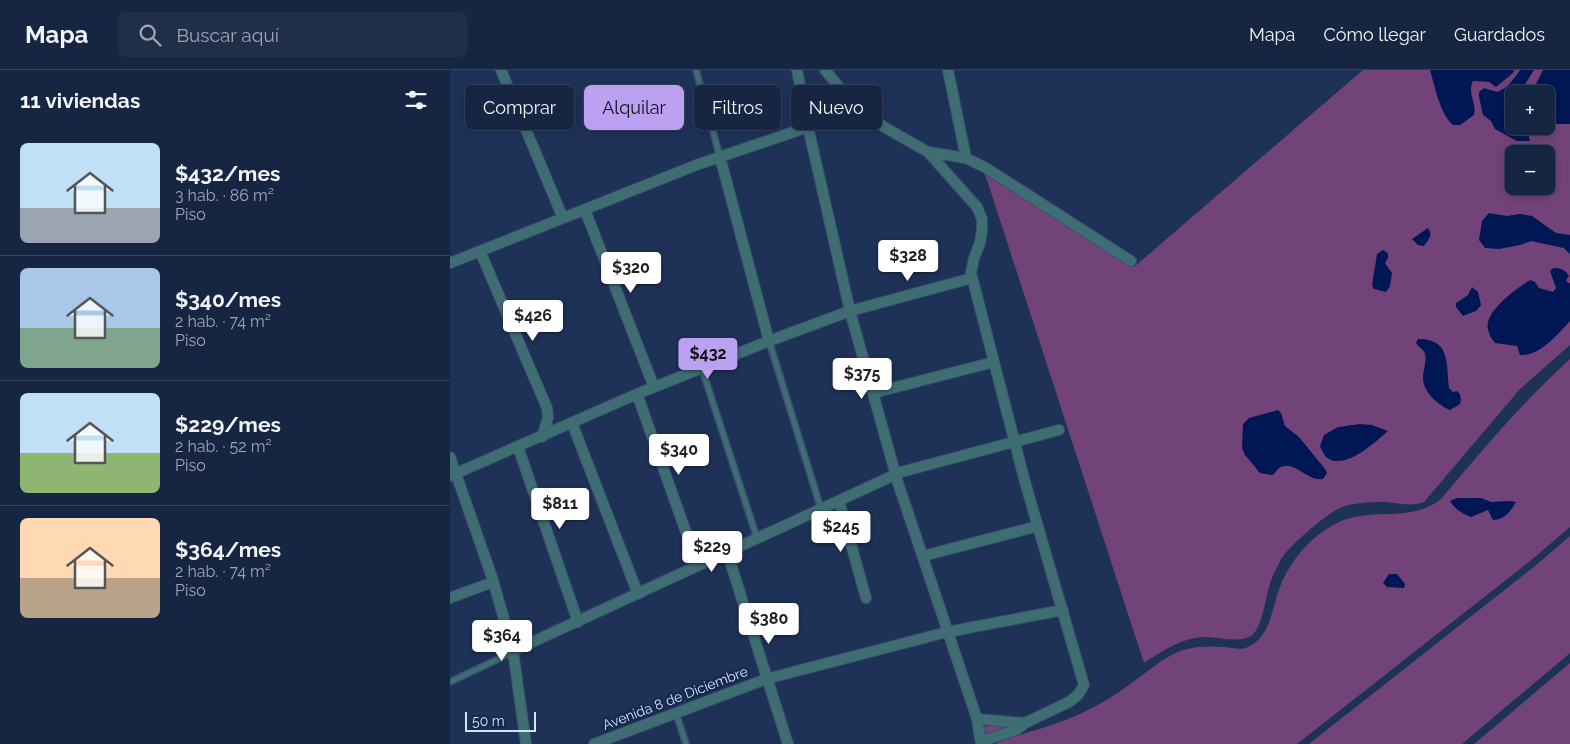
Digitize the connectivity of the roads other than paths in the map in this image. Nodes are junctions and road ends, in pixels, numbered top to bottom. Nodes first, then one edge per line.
1 (501, 70) edge
2 (696, 70) edge
3 (797, 70) edge
4 (825, 70) edge
5 (948, 70) edge
6 (800, 85) edge
7 (799, 130) edge
8 (809, 130) edge
9 (928, 152) junction
10 (720, 157) junction
11 (966, 158) junction
12 (586, 210) junction
13 (563, 218) junction
14 (480, 251) junction
15 (1131, 261) dead end
16 (450, 263) edge
17 (972, 278) junction
18 (850, 312) junction
19 (769, 342) junction
20 (994, 362) junction
21 (702, 369) junction
22 (654, 387) junction
23 (873, 392) junction
24 (637, 394) junction
25 (572, 423) junction
26 (1059, 430) dead end
27 (542, 437) junction
28 (1015, 443) junction
29 (518, 447) junction
30 (450, 457) edge
31 (453, 475) edge
32 (896, 475) junction
33 (839, 501) junction
34 (821, 510) junction
35 (1038, 526) junction
36 (758, 539) junction
37 (727, 552) junction
38 (923, 556) junction
39 (698, 566) junction
40 (493, 582) junction
41 (638, 594) junction
42 (450, 598) edge
43 (866, 598) dead end
44 (1063, 610) junction
45 (578, 622) junction
46 (947, 632) junction
47 (513, 651) junction
48 (766, 679) junction
49 (450, 682) edge
50 (676, 713) junction
51 (976, 720) junction
52 (1025, 723) junction
53 (982, 743) edge
54 (526, 744) edge
55 (594, 744) edge
56 (686, 744) edge
57 (788, 744) edge

1 - 13 street
2 - 10 lane
3 - 6 street
4 - 9 street
5 - 11 street
7 - 10 street
8 - 18 street
9 - 11 street
9 - 17 street
10 - 12 street
10 - 19 street
11 - 15 street
12 - 13 street
12 - 22 street
13 - 14 street
14 - 16 street
14 - 27 street
17 - 18 street
17 - 20 street
18 - 19 street
18 - 23 street
19 - 21 street
19 - 34 lane
20 - 23 street
20 - 28 street
21 - 22 street
21 - 36 lane
22 - 24 street
23 - 32 street
24 - 25 street
24 - 39 street
25 - 27 street
25 - 41 street
26 - 28 street
27 - 29 street
28 - 32 street
28 - 35 street
29 - 31 street
29 - 45 street
30 - 31 street
31 - 40 street
32 - 33 street
32 - 38 street
33 - 34 street
33 - 43 street
34 - 36 street
35 - 38 street
35 - 44 street
36 - 37 street
37 - 39 street
37 - 48 street
38 - 46 street
39 - 41 street
40 - 42 street
40 - 47 street
41 - 45 street
44 - 46 street, Avenida 8 de Diciembre
44 - 52 street
45 - 47 street
46 - 48 street, Avenida 8 de Diciembre
46 - 51 street
47 - 49 lane
47 - 54 street
48 - 50 street, Avenida 8 de Diciembre
48 - 57 street
50 - 55 street, Avenida 8 de Diciembre
50 - 56 lane
51 - 52 street
51 - 53 street
52 - 53 street

